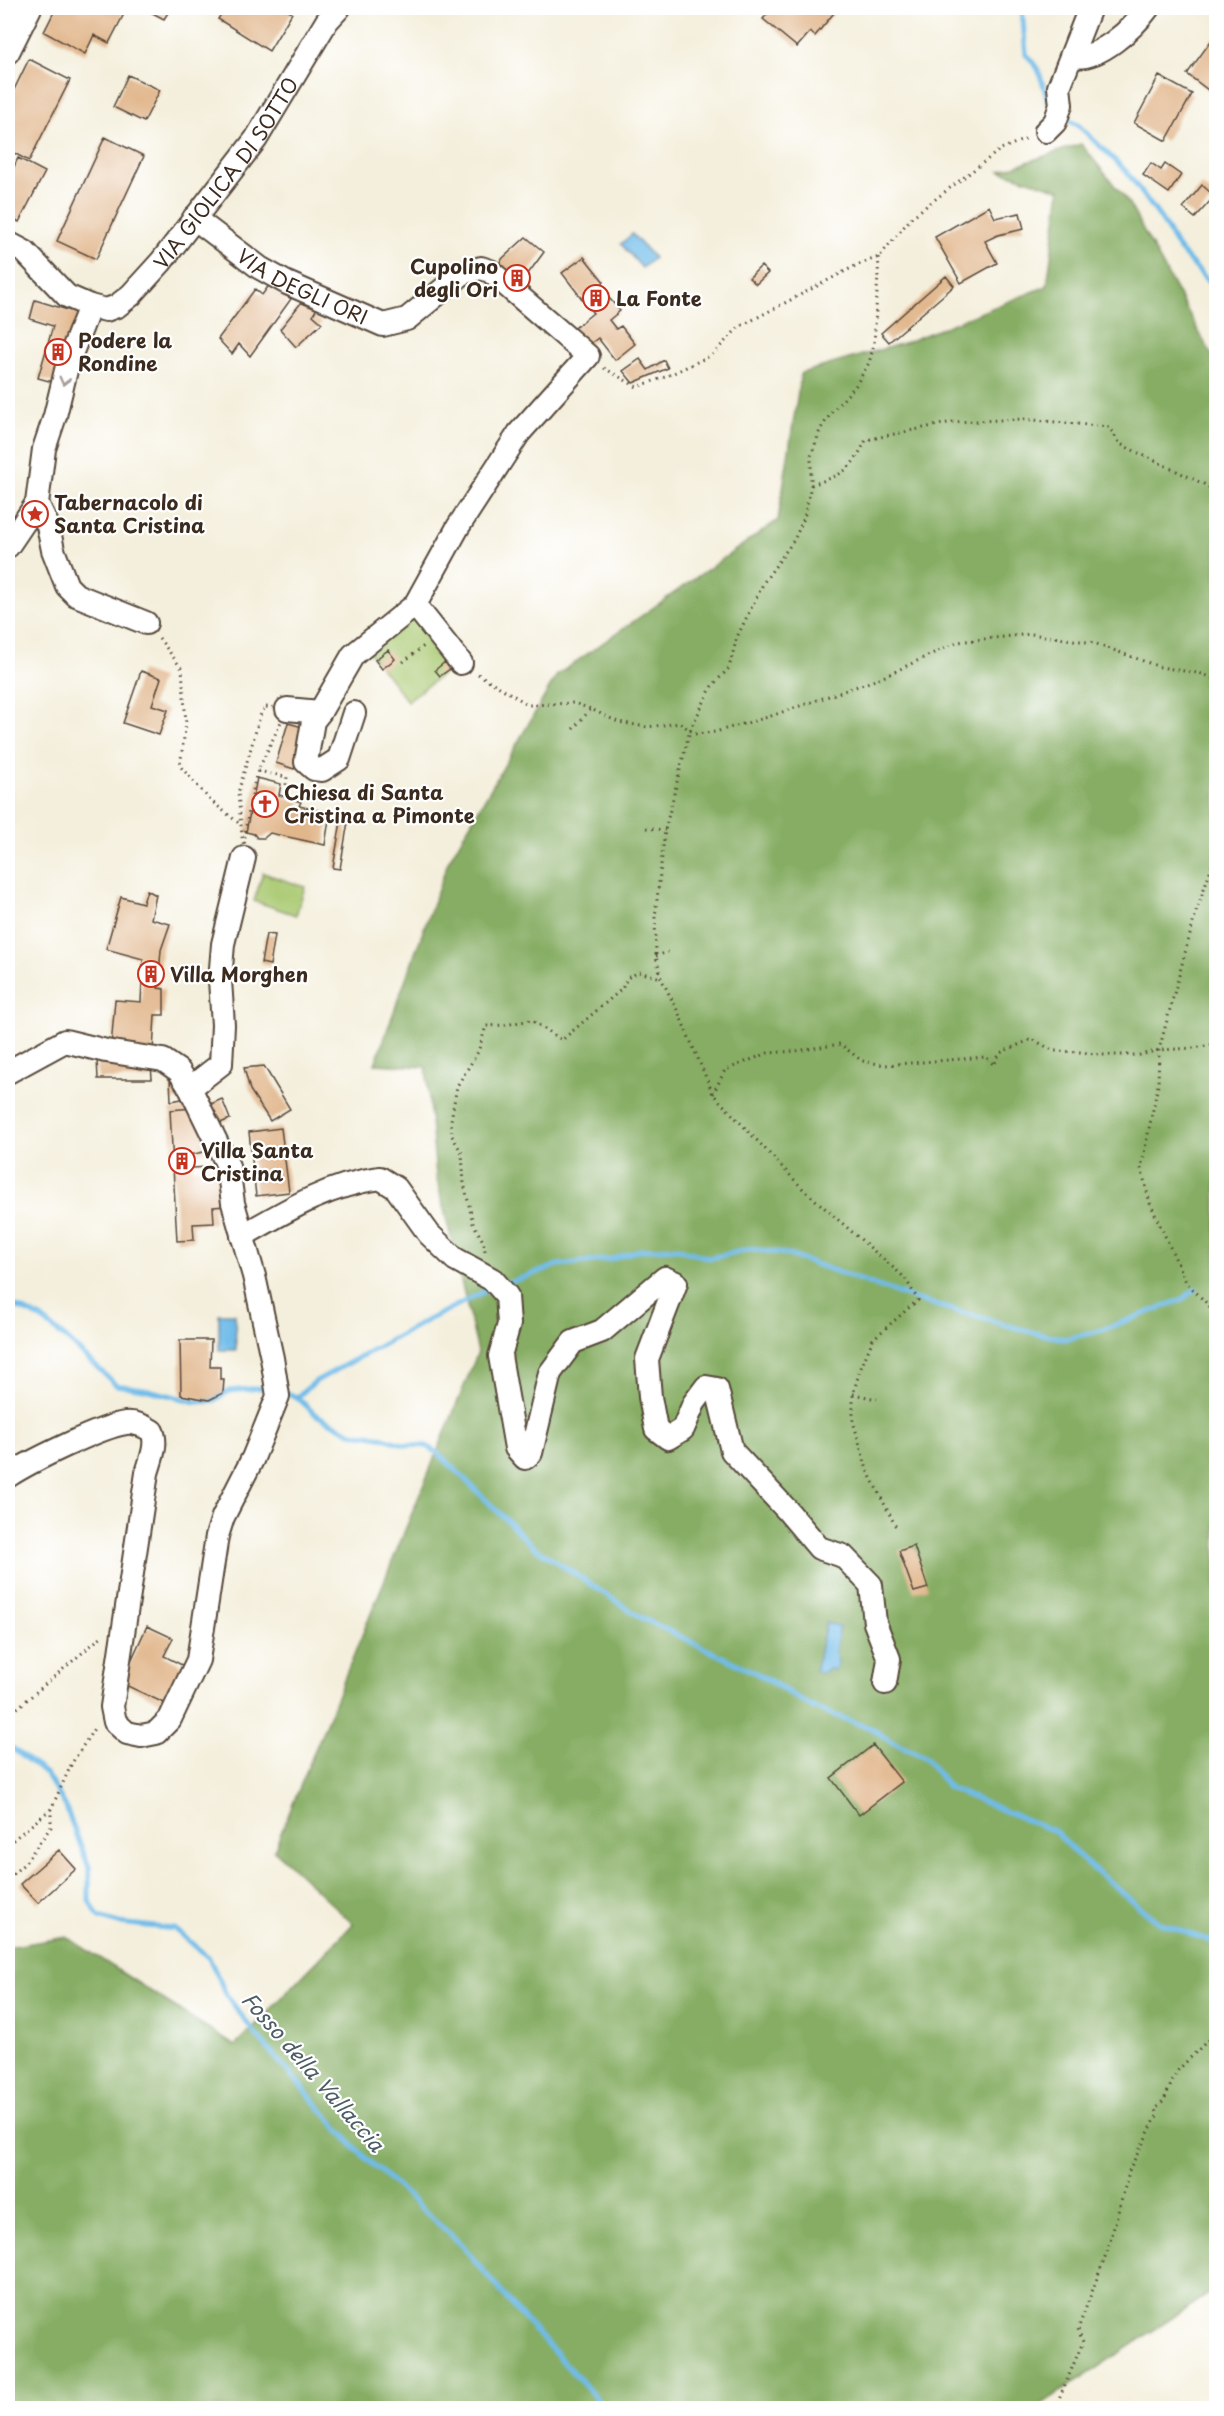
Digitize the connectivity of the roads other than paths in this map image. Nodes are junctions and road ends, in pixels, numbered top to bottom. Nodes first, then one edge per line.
1 (30, 8) edge
2 (339, 8) edge
3 (1090, 8) edge
4 (1148, 8) edge
5 (8, 52) edge
6 (1072, 56) junction
7 (1054, 120) road end
8 (194, 218) junction
9 (8, 243) edge
10 (90, 306) junction
11 (37, 503) junction
12 (8, 546) edge
13 (415, 605) junction
14 (146, 623) road end
15 (461, 663) road end
16 (287, 708) road end
17 (320, 712) junction
18 (354, 713) dead end
19 (244, 858) road end
20 (8, 1072) edge
21 (189, 1088) junction
22 (242, 1236) junction
23 (8, 1476) edge
24 (885, 1683) dead end

1 - 5 street
2 - 8 street, VIA GIOLICA DI SOTTO
3 - 6 street
4 - 6 street
6 - 7 street
8 - 10 street, VIA GIOLICA DI SOTTO
8 - 13 street, VIA DEGLI ORI
9 - 10 street
10 -> 11 street
11 - 12 street
11 - 14 street
13 - 15 street
13 - 17 street
16 - 17 street
17 - 18 street
19 - 21 street
20 - 21 street
21 - 22 street
22 - 23 street
22 - 24 street

